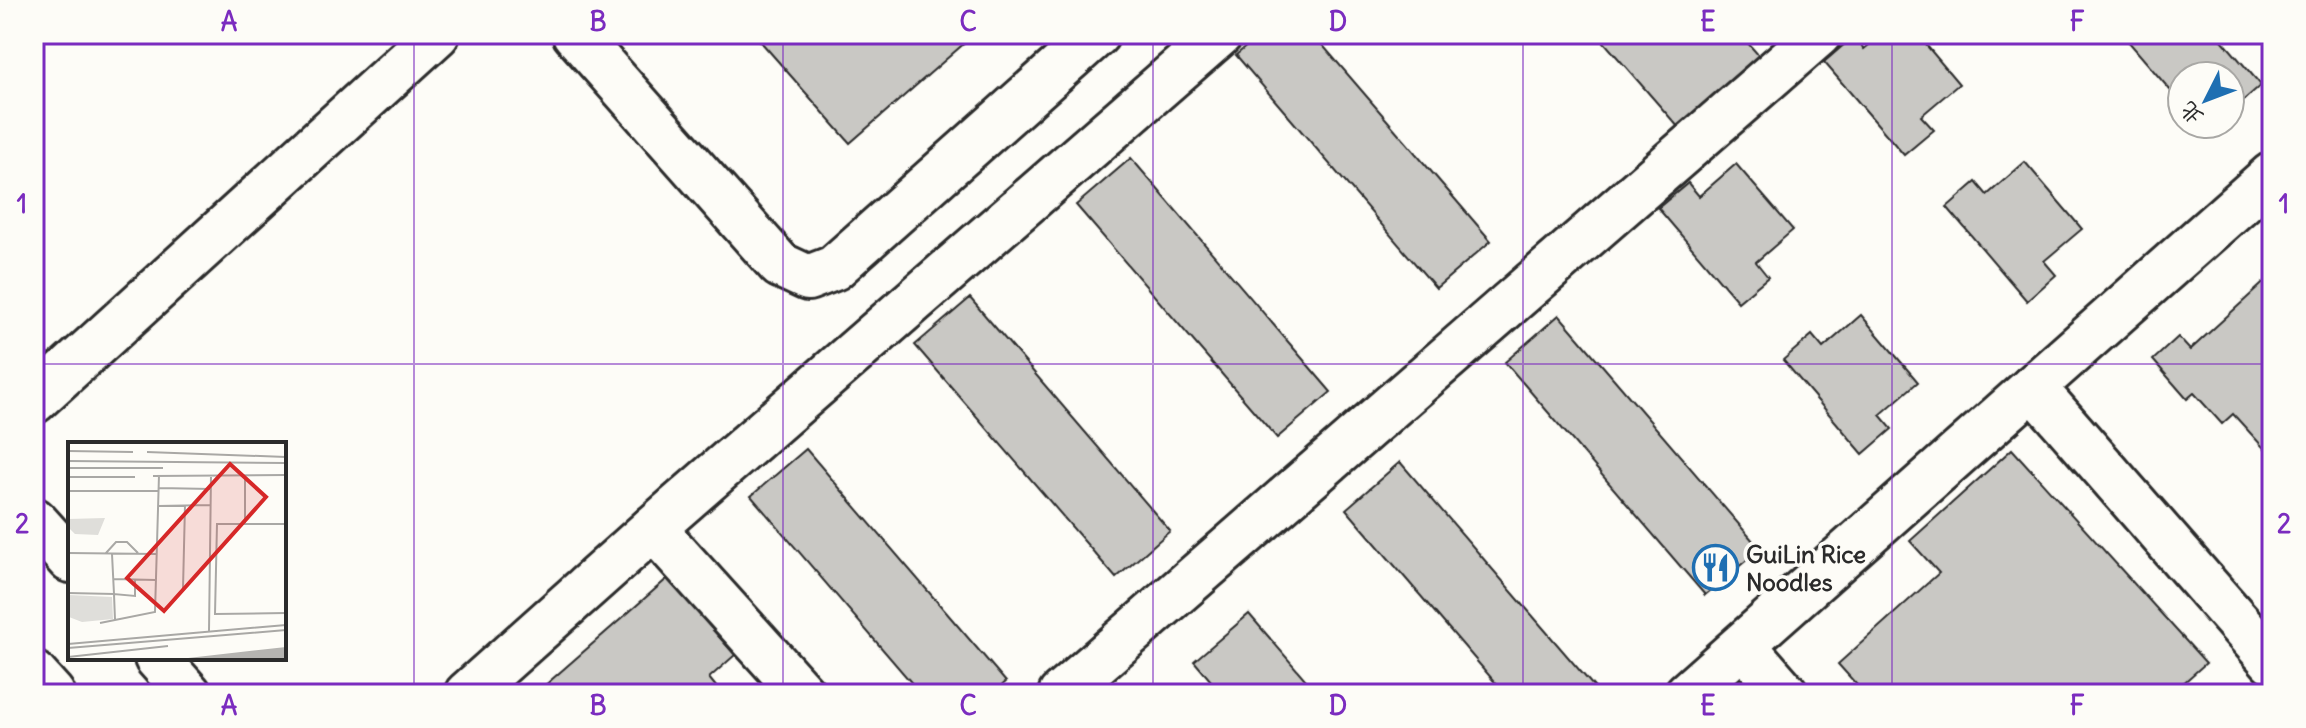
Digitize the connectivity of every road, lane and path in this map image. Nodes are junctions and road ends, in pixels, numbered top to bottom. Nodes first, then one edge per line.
1 (437, 34) edge
2 (575, 34) edge
3 (1097, 34) edge
4 (1220, 34) edge
5 (1819, 34) edge
6 (2272, 175) edge
7 (2033, 387) junction
8 (34, 401) edge
9 (34, 520) edge
10 (653, 528) junction
11 (68, 558) edge
12 (2263, 633) edge
13 (1743, 645) junction
14 (159, 660) edge
15 (471, 693) edge
16 (189, 694) edge
17 (803, 694) edge
18 (1061, 694) edge
19 (1687, 694) edge
20 (1786, 694) edge

1 - 8 street
2 - 3 street
4 - 10 street
5 - 18 street
6 - 7 street
7 - 12 street
7 - 13 street
9 - 11 street
10 - 15 street
10 - 17 street
13 - 19 street
13 - 20 street
14 - 16 street

